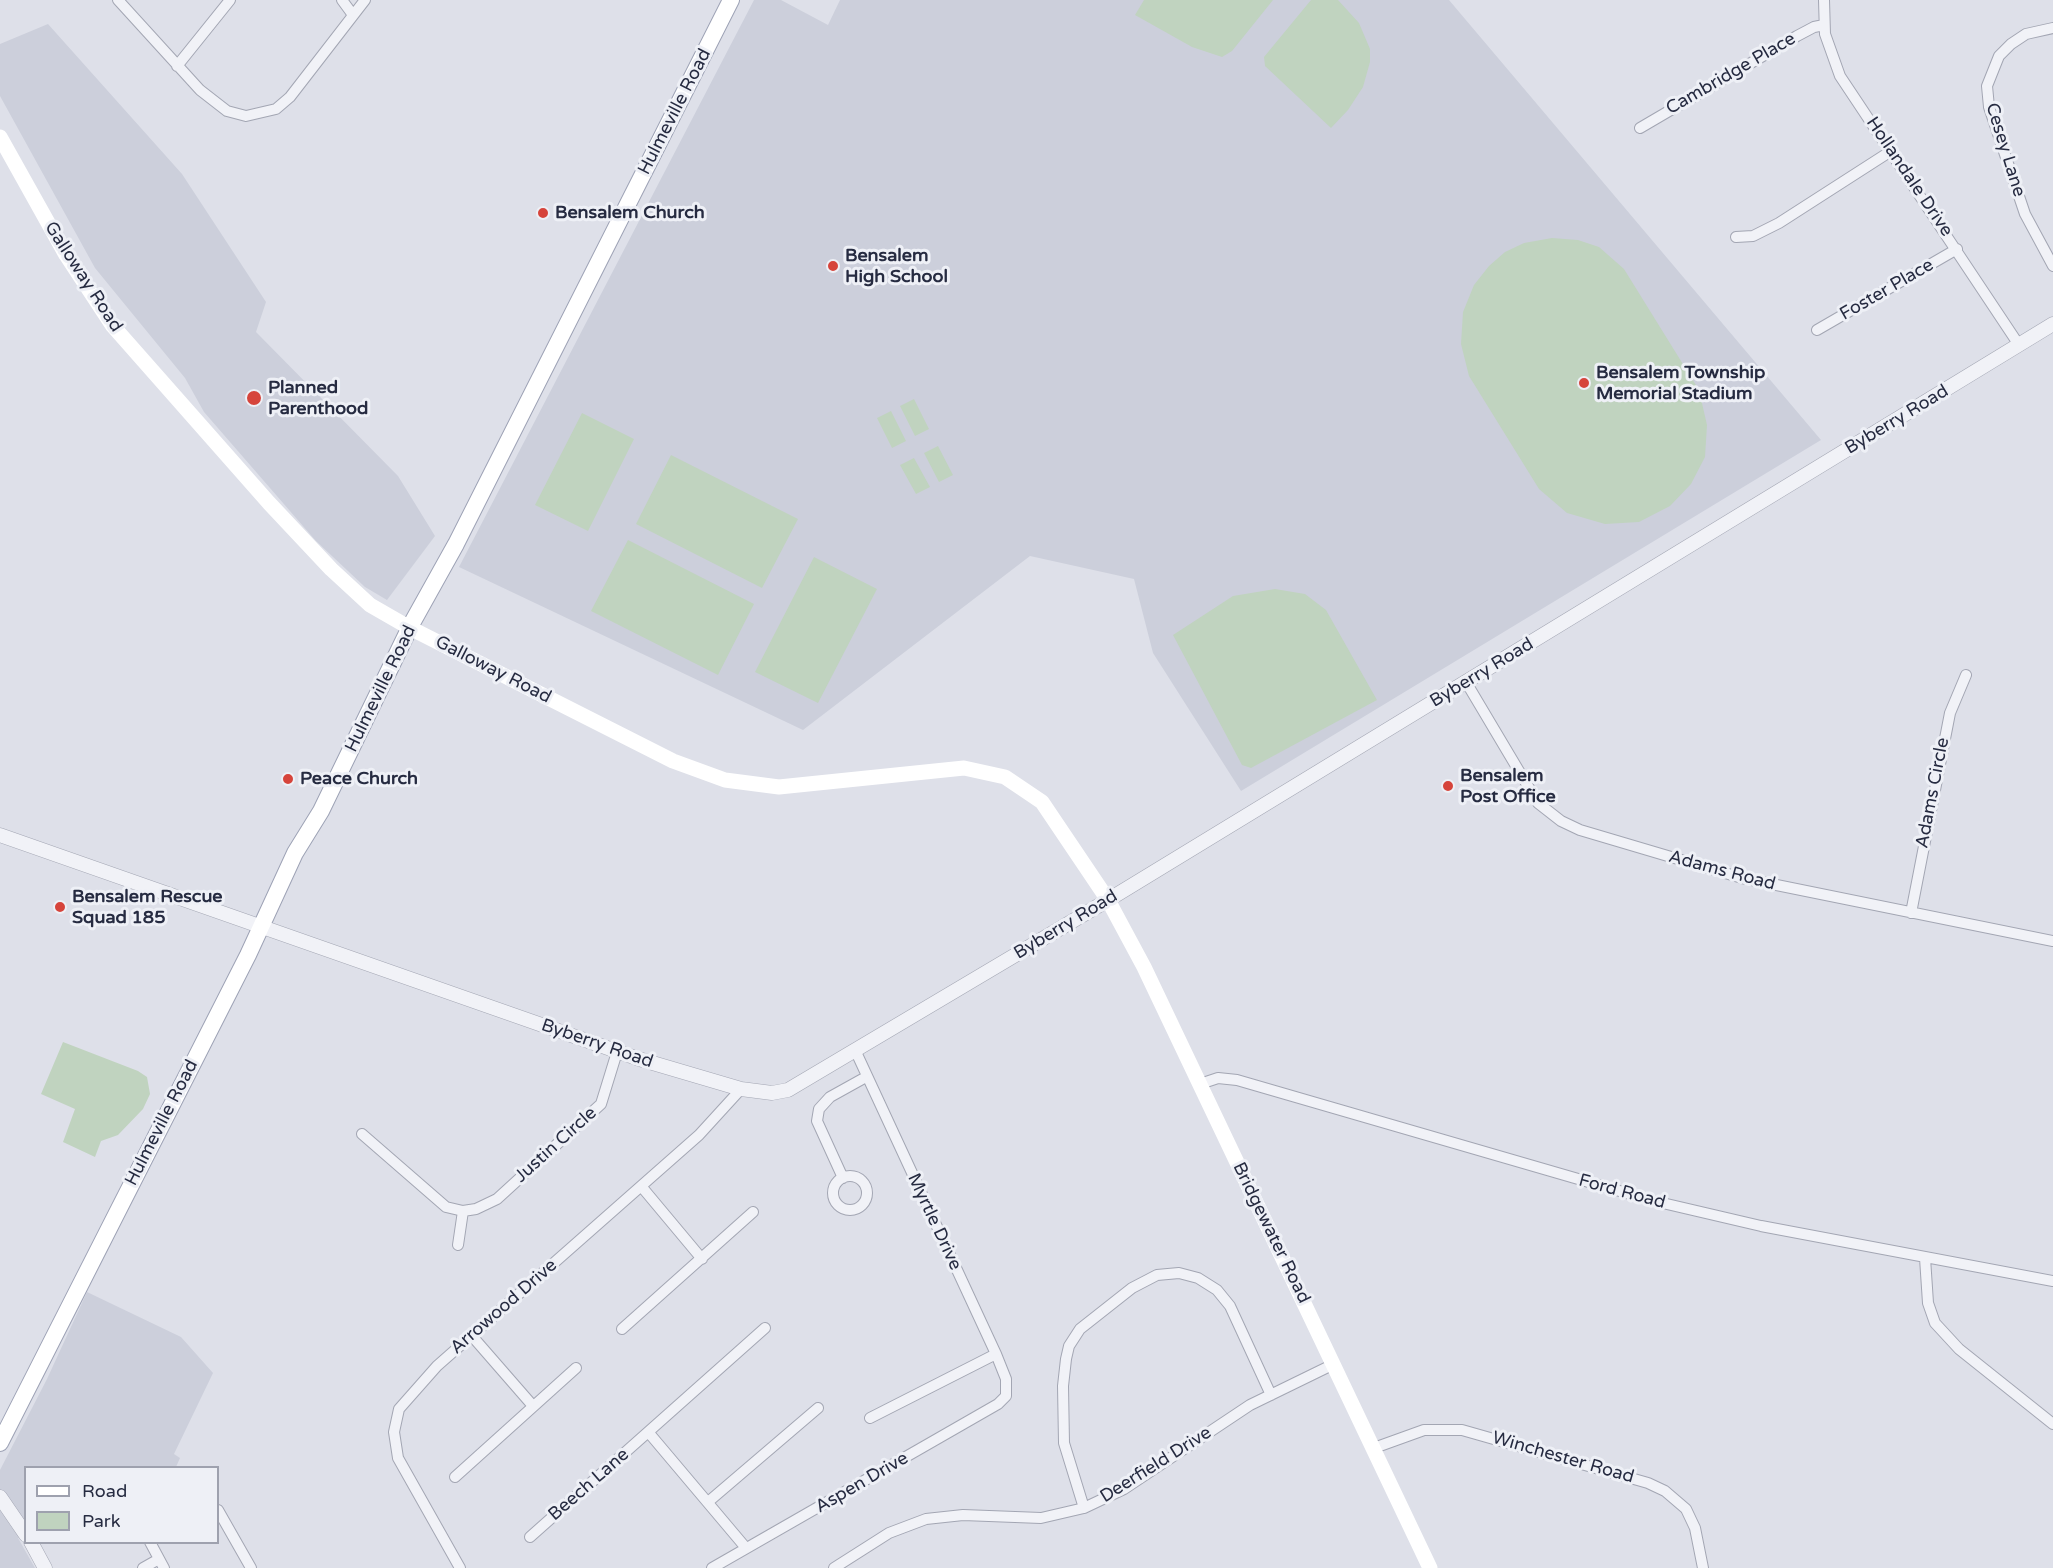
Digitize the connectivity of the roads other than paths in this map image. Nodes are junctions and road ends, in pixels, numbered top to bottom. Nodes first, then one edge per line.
1 (118, 0) edge
2 (230, 0) edge
3 (342, 0) edge
4 (365, 0) edge
5 (731, 0) edge
6 (1824, 0) edge
7 (353, 15) junction
8 (1824, 25) junction
9 (2053, 28) edge
10 (177, 66) junction
11 (1640, 128) dead end
12 (0, 137) edge
13 (1891, 151) junction
14 (1736, 237) dead end
15 (1957, 249) junction
16 (2053, 266) edge
17 (2053, 324) edge
18 (1817, 330) dead end
19 (2019, 345) junction
20 (410, 628) junction
21 (1966, 675) dead end
22 (1466, 682) junction
23 (0, 835) edge
24 (1108, 900) junction
25 (1911, 914) junction
26 (260, 926) junction
27 (2053, 941) edge
28 (617, 1052) junction
29 (855, 1052) junction
30 (863, 1079) junction
31 (1200, 1084) junction
32 (741, 1089) junction
33 (362, 1134) dead end
34 (843, 1178) dead end
35 (641, 1185) junction
36 (463, 1211) junction
37 (753, 1212) dead end
38 (458, 1245) dead end
39 (1925, 1258) junction
40 (702, 1259) junction
41 (2053, 1281) edge
42 (765, 1328) dead end
43 (622, 1329) dead end
44 (472, 1336) junction
45 (996, 1354) junction
46 (1334, 1364) junction
47 (576, 1368) dead end
48 (1007, 1393) joint
49 (1270, 1395) junction
50 (533, 1406) junction
51 (818, 1408) dead end
52 (870, 1418) dead end
53 (2053, 1424) edge
54 (649, 1433) junction
55 (0, 1443) edge
56 (1374, 1449) junction
57 (455, 1477) dead end
58 (0, 1497) edge
59 (708, 1502) junction
60 (1084, 1508) junction
61 (219, 1512) edge
62 (24, 1532) edge
63 (530, 1537) dead end
64 (32, 1544) edge
65 (151, 1544) edge
66 (746, 1548) junction
67 (162, 1563) edge
68 (45, 1568) edge
69 (143, 1568) edge
70 (251, 1568) edge
71 (460, 1568) edge
72 (712, 1568) edge
73 (834, 1568) edge
74 (1430, 1568) edge
75 (1703, 1568) edge

1 - 10 street
2 - 10 street
3 - 7 street
4 - 7 street
5 - 20 main road, Hulmeville Road
6 - 8 street, Hollandale Drive
7 - 10 street
8 - 11 street, Cambridge Place
8 - 13 street, Hollandale Drive
9 - 16 street, Cesey Lane
12 - 20 main road, Galloway Road
13 - 14 street
13 - 15 street, Hollandale Drive
15 - 18 street, Foster Place
15 - 19 street, Hollandale Drive
17 - 19 street, Byberry Road
19 - 22 street, Byberry Road
20 - 24 main road, Galloway Road
20 - 26 main road, Hulmeville Road
21 - 25 street, Adams Circle
22 - 24 street, Byberry Road
22 - 25 street, Adams Road
23 - 26 street, Byberry Road
24 - 29 street, Byberry Road
24 - 31 main road, Bridgewater Road
25 - 27 street, Adams Road
26 - 28 street, Byberry Road
26 - 55 main road, Hulmeville Road
28 - 32 street, Byberry Road
28 - 36 street, Justin Circle
29 - 30 street, Myrtle Drive
29 - 32 street, Byberry Road
30 - 34 street
30 - 45 street, Myrtle Drive
31 - 39 street, Ford Road
31 - 46 main road, Bridgewater Road
32 - 35 street, Arrowood Drive
33 - 36 street
35 - 40 street
35 - 44 street, Arrowood Drive
36 - 38 street
37 - 40 street
39 - 41 street, Ford Road
39 - 53 street
40 - 43 street
42 - 54 street, Beech Lane
44 - 50 street
44 - 71 street, Arrowood Drive
45 - 48 street, Myrtle Drive
45 - 52 street
46 - 49 street, Deerfield Drive
46 - 56 main road, Bridgewater Road
47 - 50 street
48 - 66 street, Aspen Drive
49 - 60 street, Deerfield Drive
49 - 60 street
50 - 57 street
51 - 59 street
54 - 59 street
54 - 63 street, Beech Lane
56 - 74 main road, Bridgewater Road
56 - 75 street, Winchester Road
58 - 62 street
59 - 66 street
60 - 73 street, Deerfield Drive
61 - 70 street
64 - 68 street
65 - 67 street
66 - 72 street, Aspen Drive
67 - 69 street

